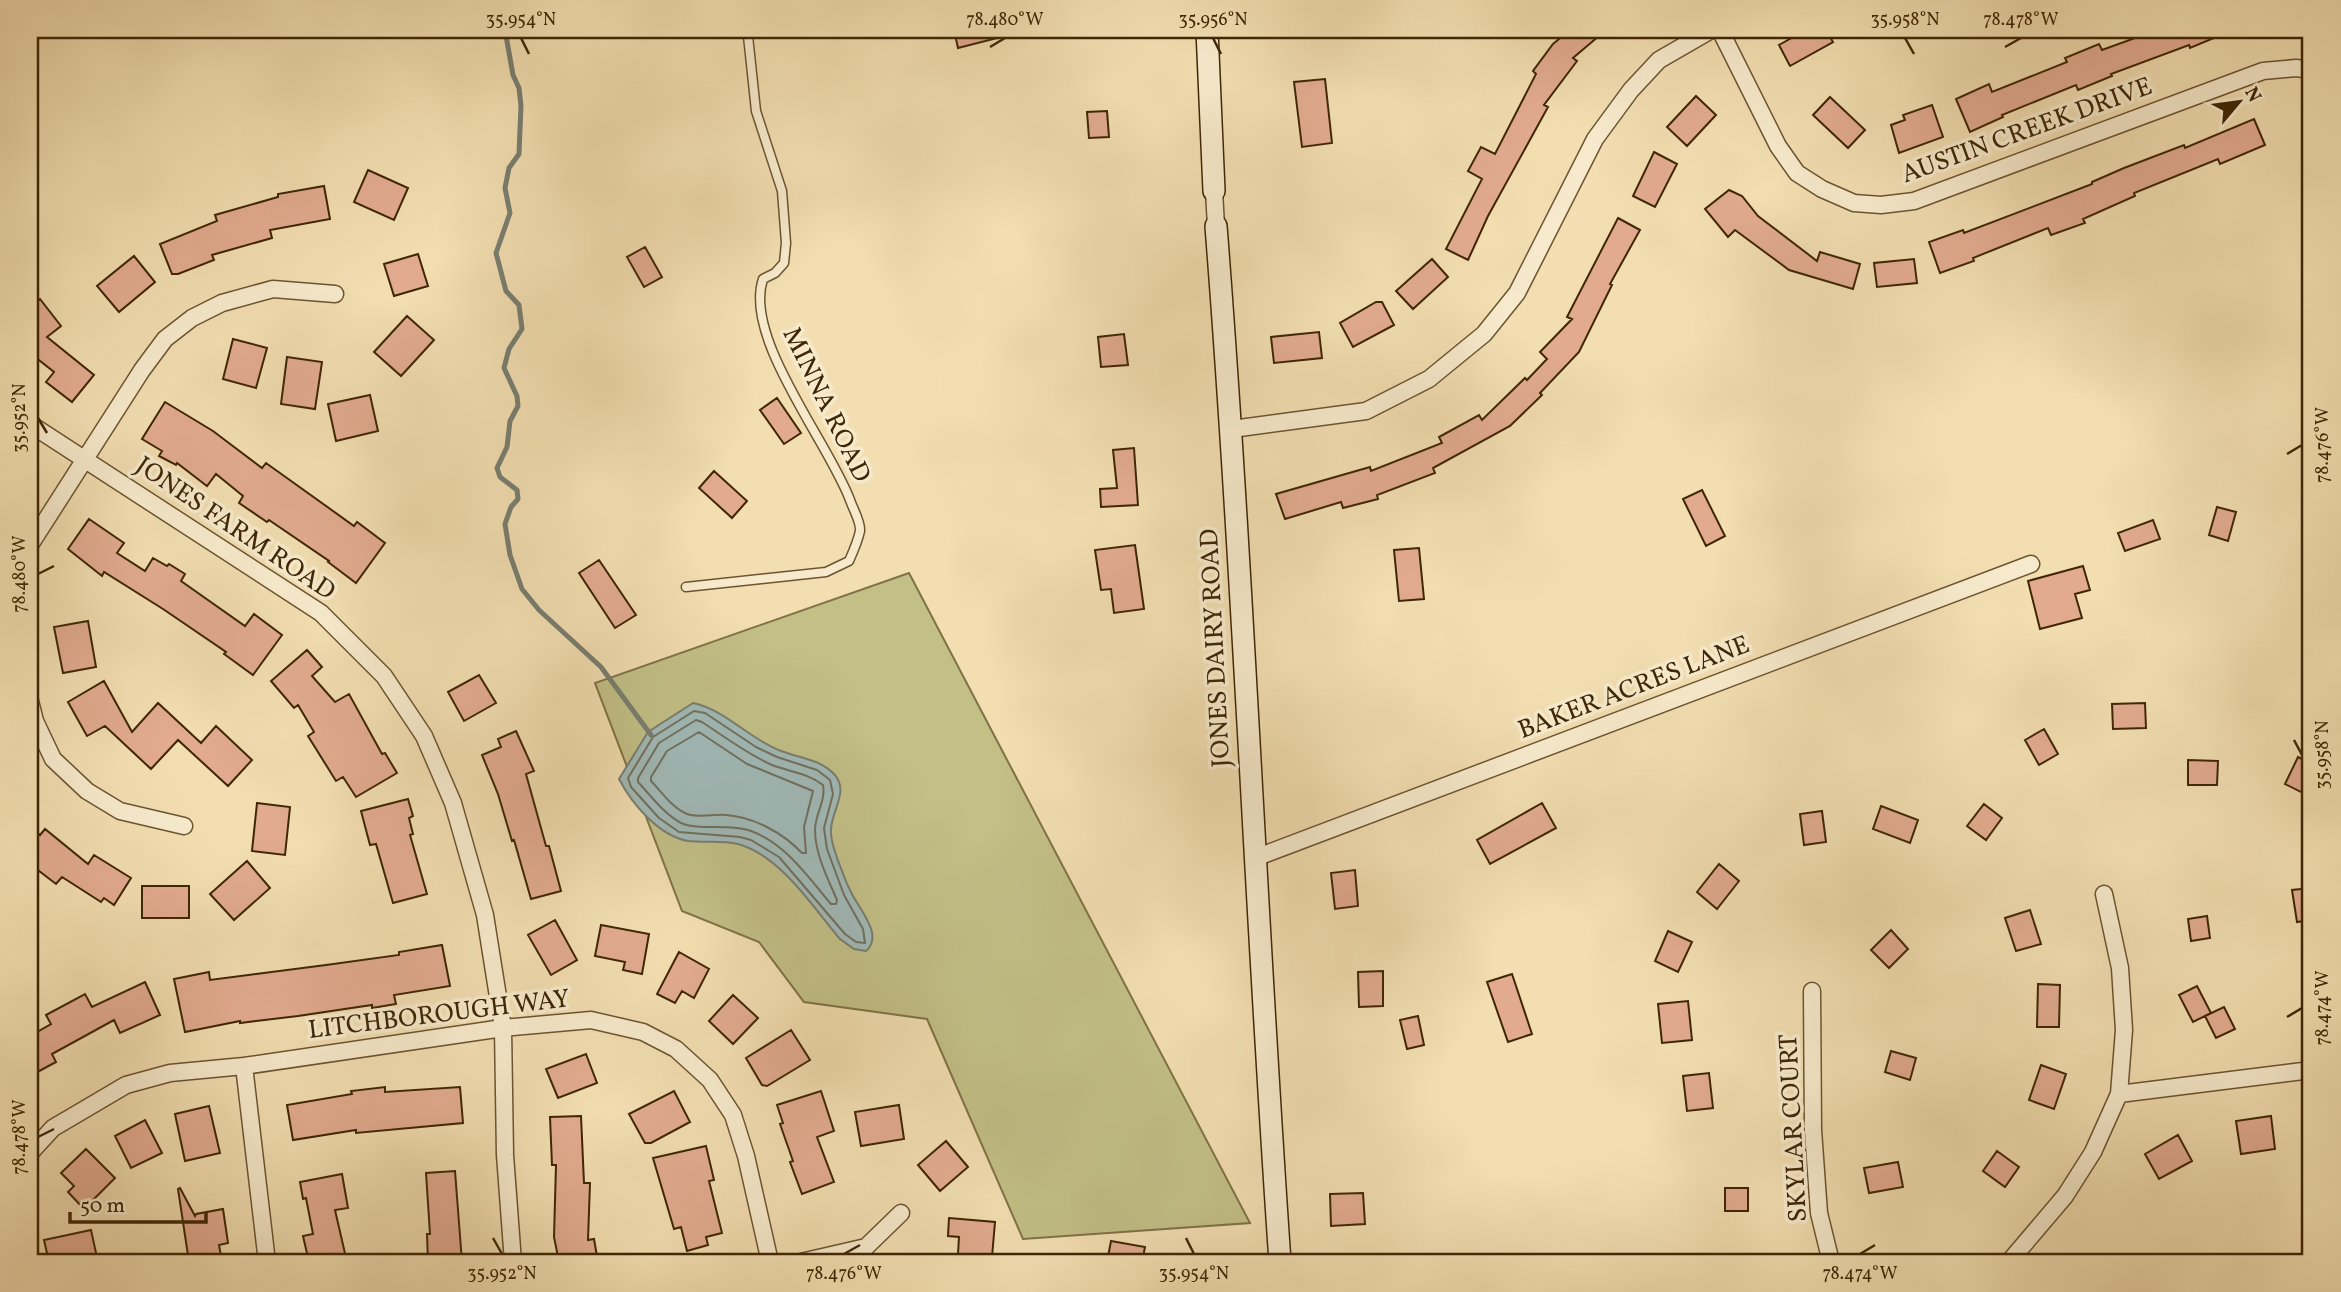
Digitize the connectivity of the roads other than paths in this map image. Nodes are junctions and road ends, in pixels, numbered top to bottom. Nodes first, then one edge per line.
1 (750, 30) edge
2 (1207, 30) edge
3 (1712, 30) edge
4 (1720, 30) edge
5 (2311, 71) edge
6 (1214, 191) joint
7 (1216, 226) joint
8 (335, 294) dead end
9 (30, 424) edge
10 (1232, 429) junction
11 (85, 460) junction
12 (30, 545) edge
13 (2031, 564) dead end
14 (686, 587) dead end
15 (30, 701) edge
16 (184, 826) dead end
17 (1255, 858) junction
18 (2104, 894) dead end
19 (1812, 991) dead end
20 (503, 1028) junction
21 (244, 1066) junction
22 (2311, 1070) edge
23 (2119, 1094) junction
24 (30, 1153) edge
25 (901, 1213) dead end
26 (267, 1262) edge
27 (513, 1262) edge
28 (770, 1262) edge
29 (801, 1262) edge
30 (1280, 1262) edge
31 (1831, 1262) edge
32 (2008, 1262) edge

1 - 14 lane, MINNA ROAD
2 - 6 street, JONES DAIRY ROAD
3 - 10 street
4 - 5 street, AUSTIN CREEK DRIVE
6 - 7 street, JONES DAIRY ROAD
7 - 10 street, JONES DAIRY ROAD
8 - 11 street
9 - 11 street, JONES FARM ROAD
10 - 17 street, JONES DAIRY ROAD
11 - 12 street
11 - 20 street, JONES FARM ROAD
13 - 17 street, BAKER ACRES LANE
15 - 16 street
17 - 30 street, JONES DAIRY ROAD
18 - 23 street
19 - 31 street, SKYLAR COURT
20 - 21 street, LITCHBOROUGH WAY
20 - 27 street, JONES FARM ROAD
20 - 28 street, LITCHBOROUGH WAY
21 - 24 street, LITCHBOROUGH WAY
21 - 26 street
22 - 23 street
23 - 32 street
25 - 29 street

